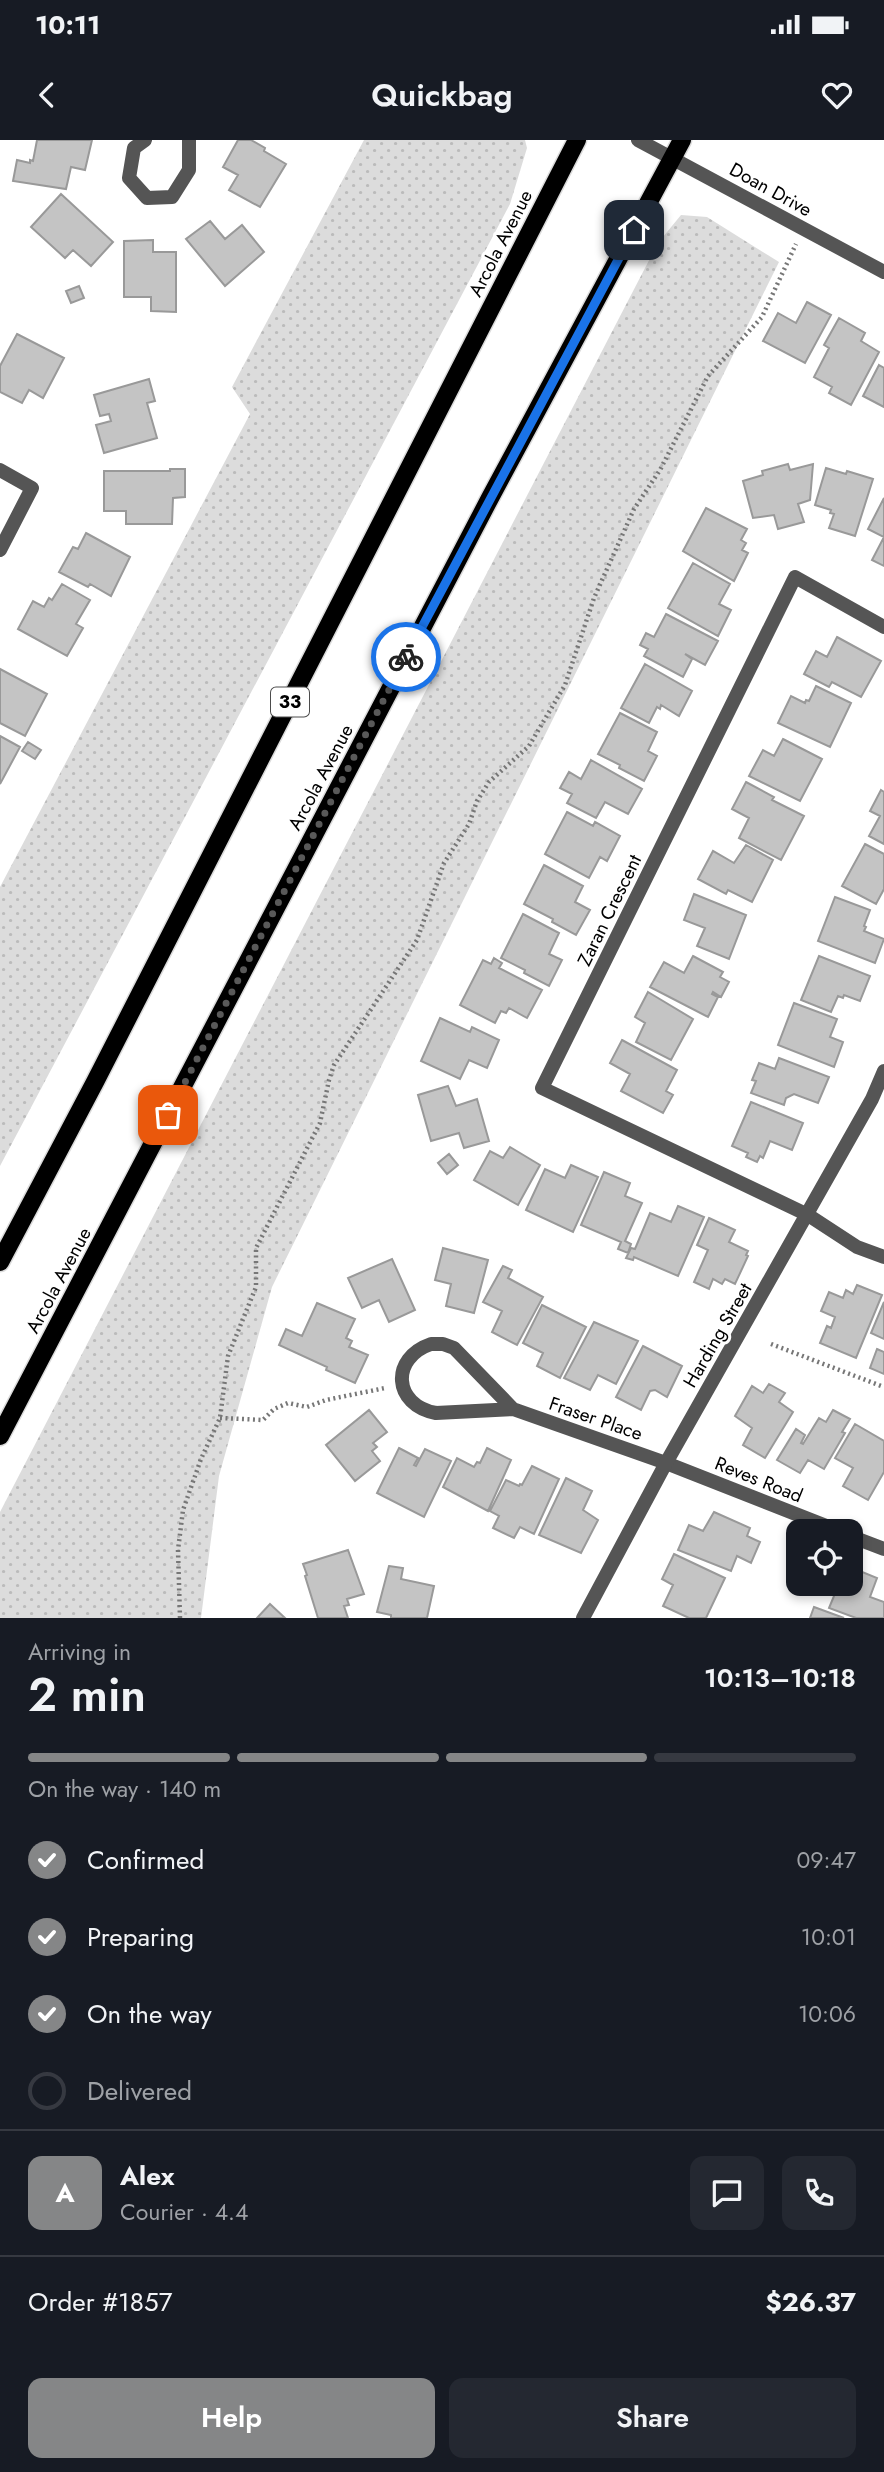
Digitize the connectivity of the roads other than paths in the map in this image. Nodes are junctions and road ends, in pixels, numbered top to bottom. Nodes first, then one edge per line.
1 (145, 140) edge
2 (189, 140) edge
3 (577, 140) edge
4 (638, 140) edge
5 (682, 140) edge
6 (673, 157) junction
7 (884, 272) edge
8 (0, 470) edge
9 (0, 550) edge
10 (884, 627) edge
11 (884, 1071) edge
12 (808, 1215) junction
13 (884, 1257) edge
14 (0, 1262) edge
15 (513, 1409) junction
16 (0, 1436) edge
17 (666, 1463) junction
18 (808, 1519) edge
19 (863, 1541) edge
20 (884, 1549) edge
21 (583, 1618) edge

1 - 2 street
3 - 14 main road, Arcola Avenue / 33
4 - 6 street, Doan Drive
5 - 6 main road, Arcola Avenue
6 - 7 street, Doan Drive
6 - 16 main road, Arcola Avenue
8 - 9 street
10 - 12 street, Zaran Crescent
11 - 12 street, Harding Street
12 - 13 street
12 - 17 street, Harding Street
15 - 15 street, Fraser Place
15 - 17 street, Fraser Place
17 - 18 street, Reves Road
17 - 21 street, Harding Street
19 - 20 street

